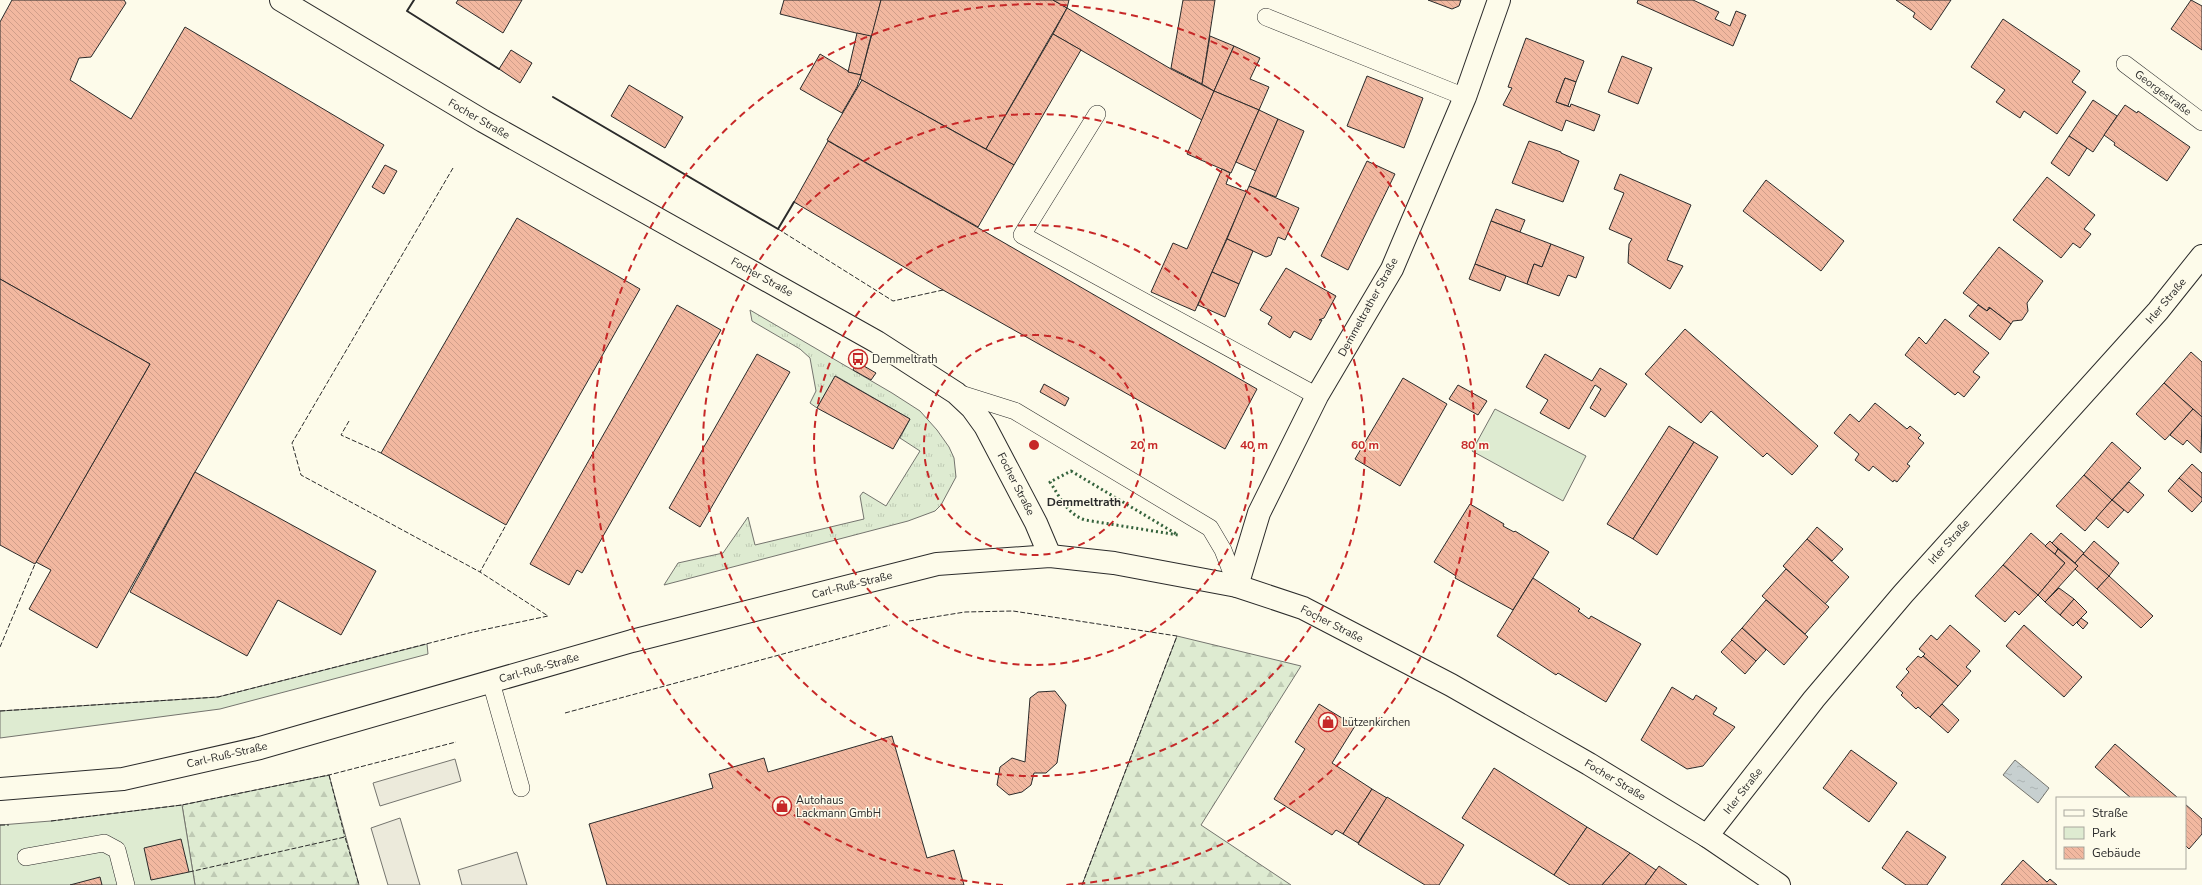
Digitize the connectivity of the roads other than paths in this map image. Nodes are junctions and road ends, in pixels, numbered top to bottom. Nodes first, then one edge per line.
1 (281, 0) edge
2 (1499, 0) edge
3 (1266, 17) dead end
4 (2124, 64) dead end
5 (1465, 97) junction
6 (1097, 114) dead end
7 (2202, 122) edge
8 (2202, 256) edge
9 (956, 393) junction
10 (1317, 396) junction
11 (1050, 556) junction
12 (1237, 586) junction
13 (491, 682) junction
14 (0, 784) edge
15 (29, 788) junction
16 (521, 788) dead end
17 (0, 789) edge
18 (1707, 836) junction
19 (26, 857) dead end
20 (126, 885) edge
21 (1779, 885) edge

1 - 9 street, Focher Straße
2 - 5 street, Demmeltrather Straße
3 - 5 lane
4 - 7 lane, Georgestraße
5 - 10 street, Demmeltrather Straße
6 - 10 lane
8 - 18 street, Irler Straße
9 - 11 street, Focher Straße
9 - 12 lane
10 - 12 street, Demmeltrather Straße
11 - 12 street, Focher Straße
11 - 13 street, Carl-Ruß-Straße
12 - 18 street, Focher Straße
13 - 15 street, Carl-Ruß-Straße
13 - 16 lane
14 - 15 street, Carl-Ruß-Straße
15 - 17 street, Carl-Ruß-Straße
18 - 21 street, Focher Straße
19 - 20 lane

